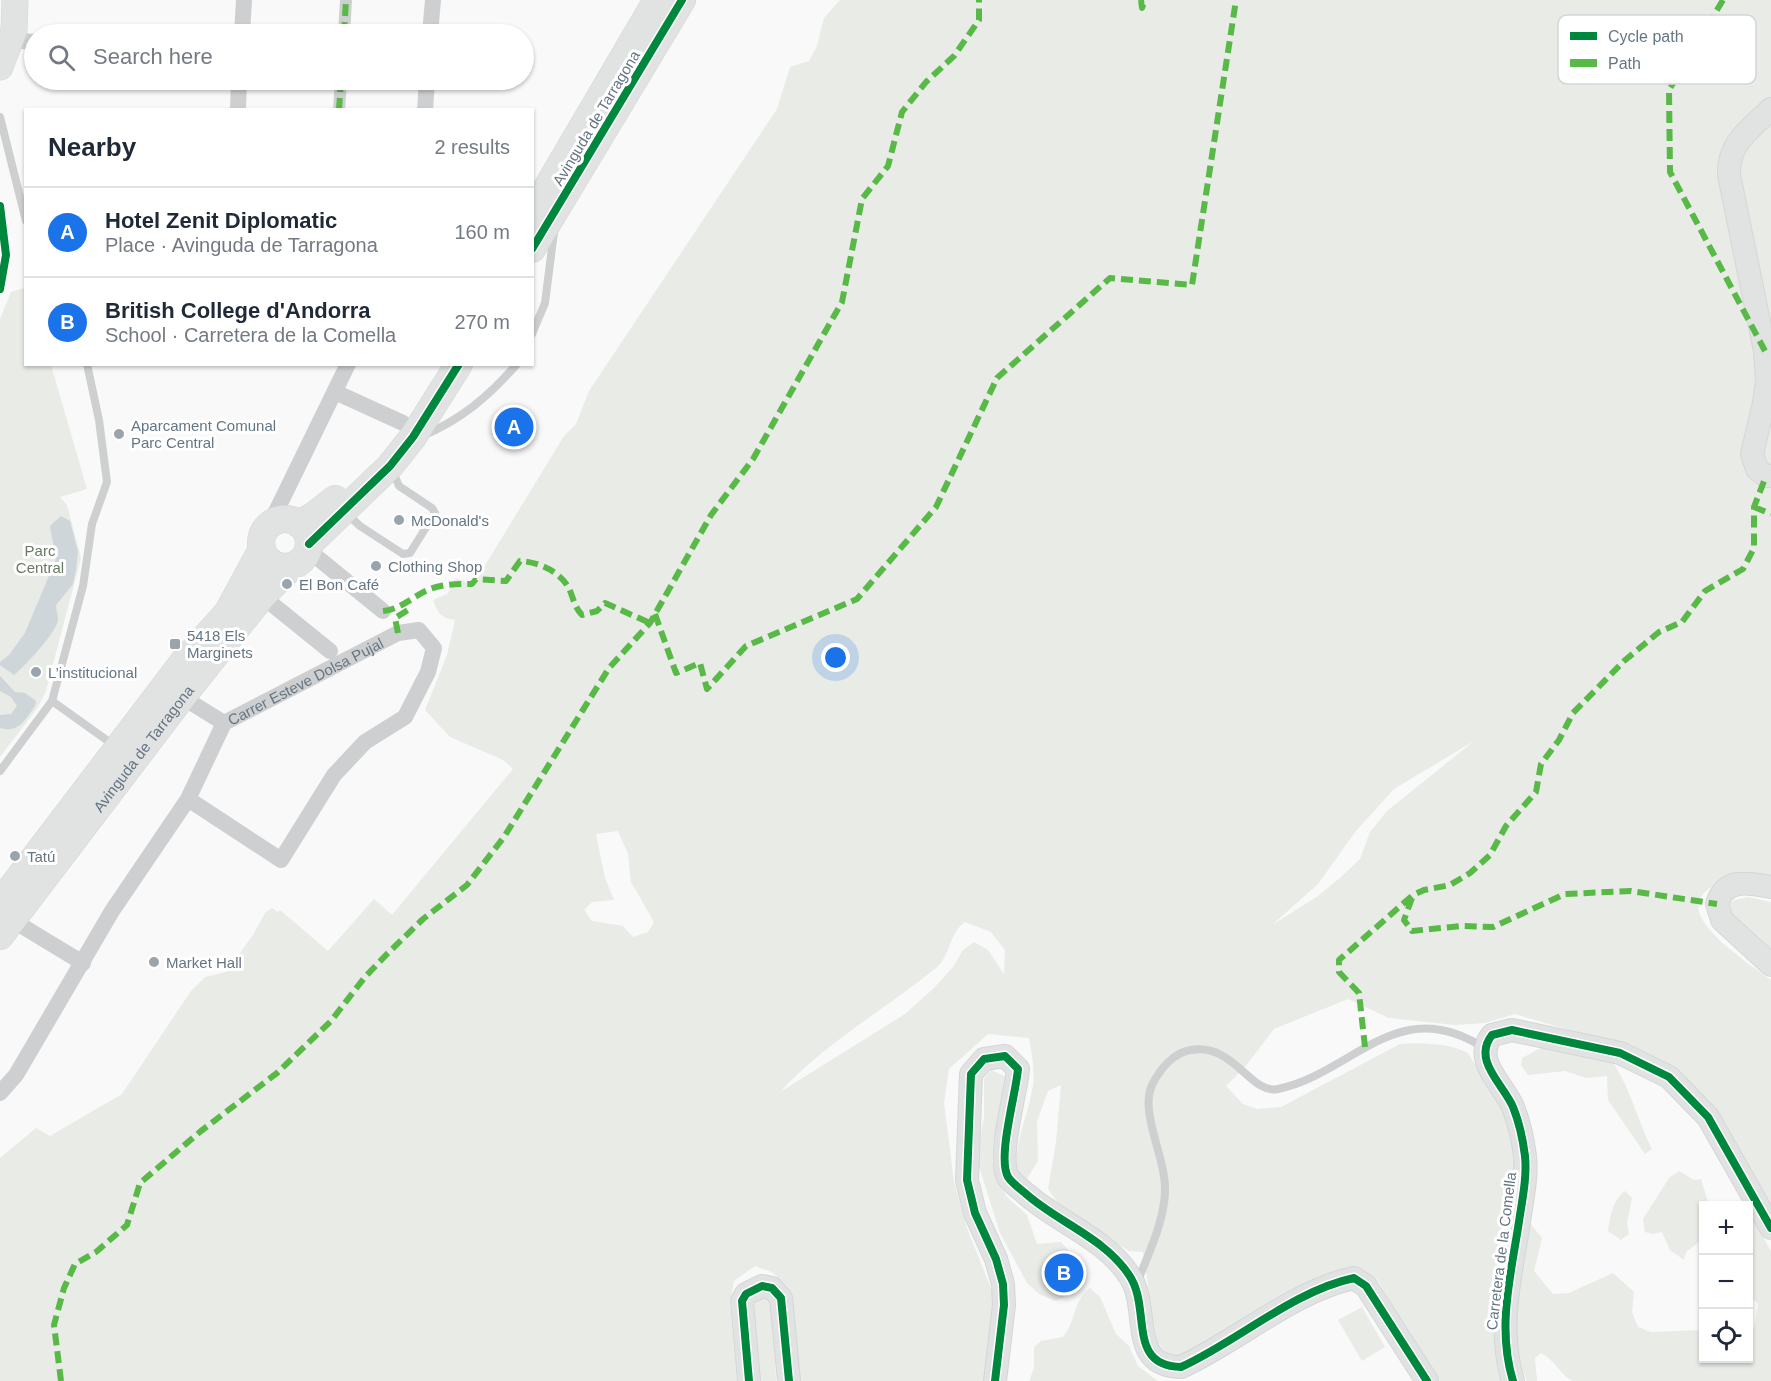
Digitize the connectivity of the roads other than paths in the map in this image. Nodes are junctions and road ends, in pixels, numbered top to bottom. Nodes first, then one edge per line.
1 (15, 0) edge
2 (244, 0) edge
3 (346, 0) edge
4 (433, 0) edge
5 (657, 0) edge
6 (682, 0) edge
7 (243, 24) edge
8 (345, 24) edge
9 (431, 24) edge
10 (23, 41) edge
11 (0, 67) edge
12 (239, 90) edge
13 (340, 90) edge
14 (426, 90) edge
15 (238, 108) edge
16 (339, 108) edge
17 (425, 108) edge
18 (1771, 109) edge
19 (0, 117) edge
20 (562, 201) junction
21 (534, 210) edge
22 (24, 213) edge
23 (534, 246) edge
24 (534, 329) edge
25 (87, 366) edge
26 (347, 366) edge
27 (439, 366) edge
28 (457, 366) edge
29 (515, 366) edge
30 (335, 392) junction
31 (408, 430) junction
32 (396, 460) junction
33 (1771, 476) edge
34 (344, 511) junction
35 (270, 524) junction
36 (302, 546) junction
37 (262, 549) junction
38 (262, 596) junction
39 (383, 611) dead end
40 (330, 651) dead end
41 (182, 697) junction
42 (52, 701) junction
43 (224, 723) junction
44 (117, 748) junction
45 (0, 771) edge
46 (188, 799) junction
47 (1771, 887) edge
48 (4, 920) edge
49 (83, 963) junction
50 (1771, 965) edge
51 (1485, 1048) junction
52 (0, 1094) edge
53 (1771, 1228) edge
54 (1136, 1288) junction
55 (748, 1381) edge
56 (789, 1381) edge
57 (995, 1381) edge
58 (1427, 1381) edge
59 (1513, 1381) edge

1 - 10 main road
2 - 7 street
3 - 8 street
4 - 9 street
5 - 21 highway, Avinguda de Tarragona
6 - 20 highway, Avinguda de Tarragona
10 - 11 main road
12 - 15 street
13 - 16 street
14 - 17 street
18 - 33 main road
19 - 22 lane
20 - 23 highway, Avinguda de Tarragona
20 - 24 lane
25 - 42 lane
26 - 30 street
27 - 31 highway, Avinguda de Tarragona
28 - 31 highway, Avinguda de Tarragona
29 - 31 lane
30 - 31 street
30 - 35 street
31 - 32 highway, Avinguda de Tarragona
31 - 36 highway, Avinguda de Tarragona
32 - 34 highway, Avinguda de Tarragona
32 - 34 lane
34 - 36 highway, Avinguda de Tarragona
35 - 36 highway
35 - 37 highway
36 - 37 highway
36 - 38 highway, Avinguda de Tarragona
36 - 39 street
37 - 44 highway, Avinguda de Tarragona
38 - 40 street
38 - 41 highway, Avinguda de Tarragona
41 - 43 street
41 - 48 highway, Avinguda de Tarragona
42 - 44 lane
42 - 45 lane
43 - 46 street, Carrer Esteve Dolsa Pujal
43 - 46 street, Carrer Esteve Dolsa Pujal
44 - 48 highway, Avinguda de Tarragona
46 - 49 street, Carrer Esteve Dolsa Pujal
47 - 50 main road
48 - 49 street
49 - 52 street, Carrer Esteve Dolsa Pujal
51 - 53 main road
51 - 54 lane
51 - 59 main road, Carretera de la Comella
54 - 57 main road
54 - 58 main road
55 - 56 main road

